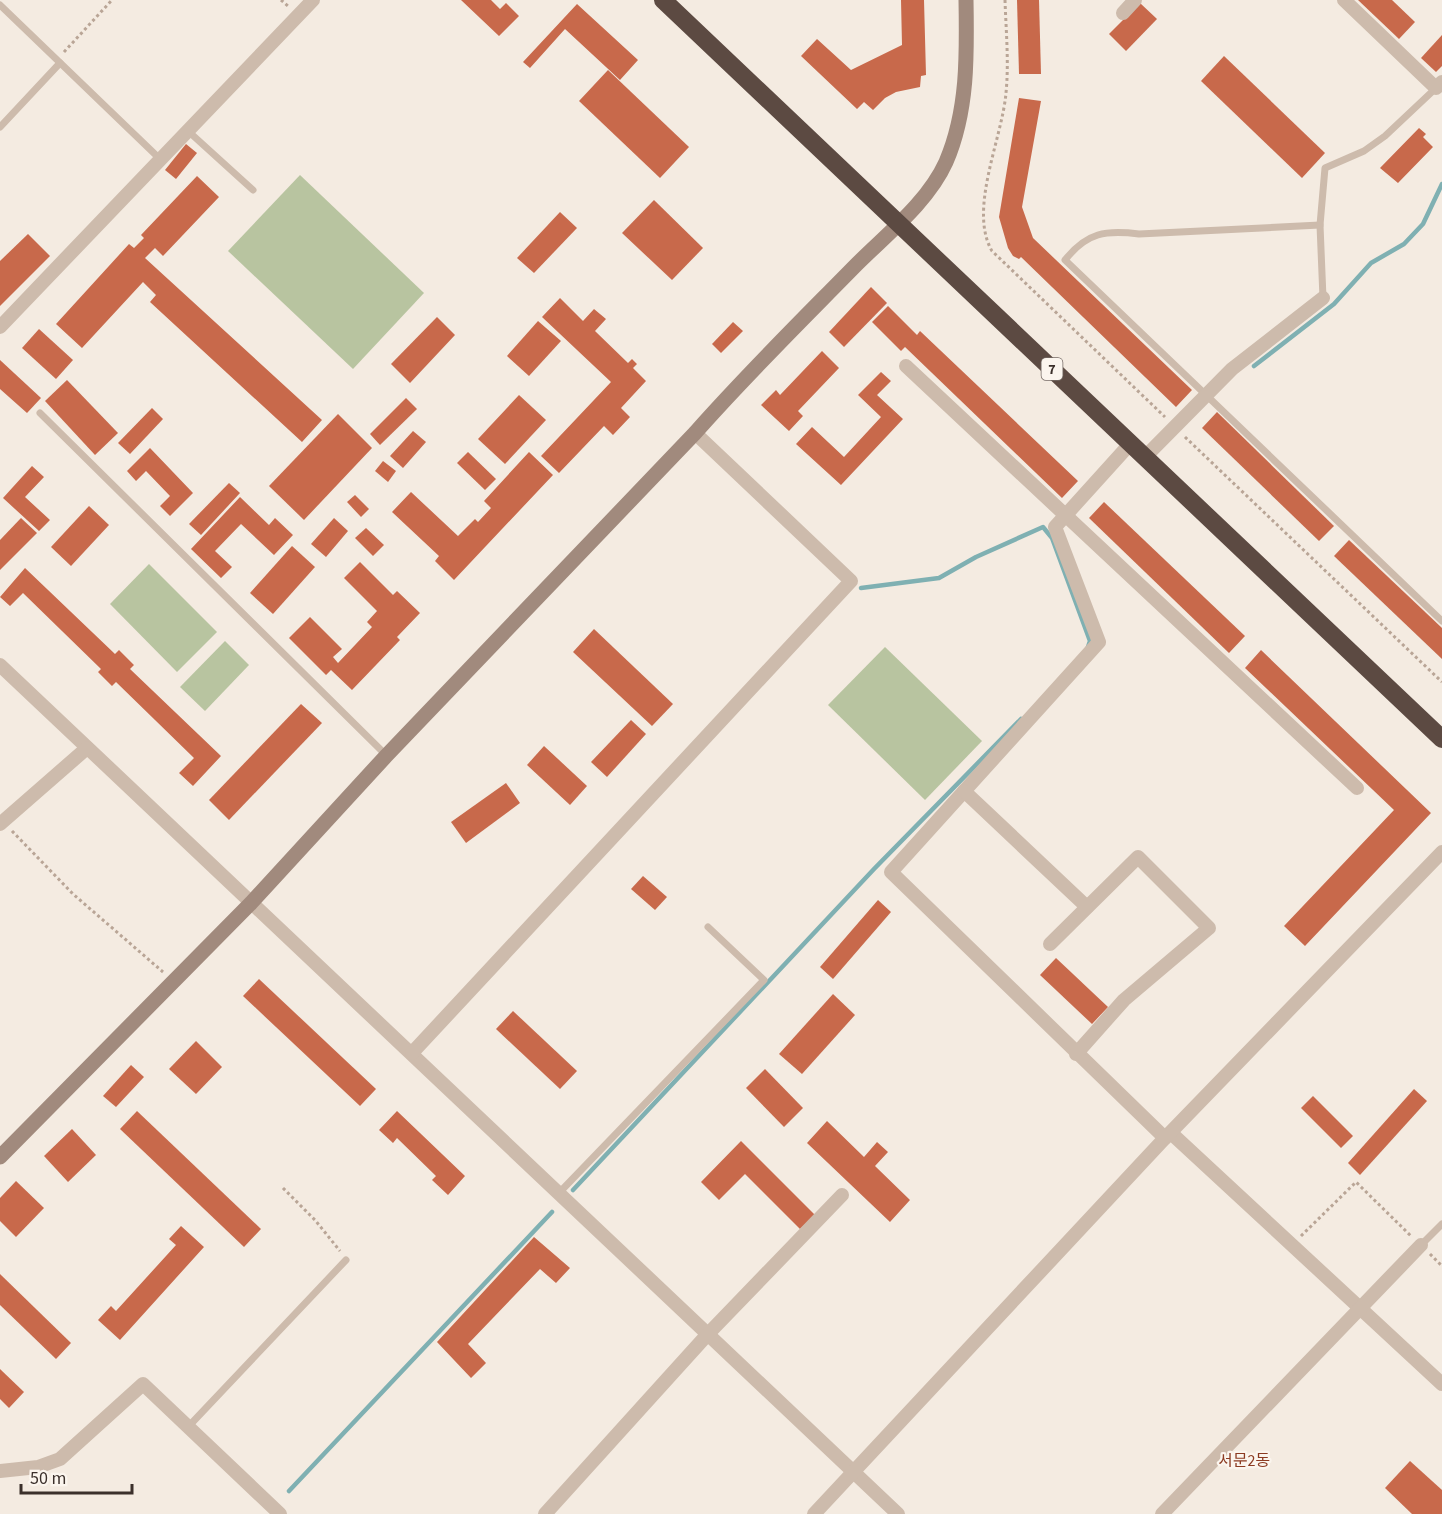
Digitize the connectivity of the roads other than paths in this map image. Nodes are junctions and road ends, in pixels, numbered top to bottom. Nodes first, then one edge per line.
1 (313, 0) edge
2 (663, 0) edge
3 (966, 0) edge
4 (1135, 0) edge
5 (1344, 0) edge
6 (0, 5) edge
7 (1123, 13) dead end
8 (58, 61) junction
9 (1439, 85) edge
10 (0, 127) edge
11 (188, 131) junction
12 (160, 159) junction
13 (253, 190) dead end
14 (898, 223) junction
15 (1320, 225) junction
16 (1323, 298) joint
17 (0, 327) edge
18 (906, 366) dead end
19 (1205, 395) junction
20 (40, 413) dead end
21 (695, 433) junction
22 (1130, 444) junction
23 (1144, 458) junction
24 (1065, 516) junction
25 (1442, 621) edge
26 (0, 665) edge
27 (1442, 739) edge
28 (87, 748) junction
29 (386, 756) junction
30 (1357, 788) dead end
31 (964, 791) junction
32 (2, 822) edge
33 (1442, 852) edge
34 (251, 903) junction
35 (1087, 908) junction
36 (708, 927) dead end
37 (1050, 944) dead end
38 (412, 1053) junction
39 (1076, 1054) junction
40 (1168, 1135) junction
41 (0, 1157) edge
42 (558, 1194) junction
43 (842, 1195) dead end
44 (1442, 1224) edge
45 (1421, 1245) joint
46 (346, 1260) road end
47 (1360, 1307) junction
48 (707, 1335) junction
49 (1442, 1384) edge
50 (188, 1427) junction
51 (853, 1470) junction
52 (0, 1471) edge
53 (280, 1514) edge
54 (545, 1514) edge
55 (814, 1514) edge
56 (898, 1514) edge
57 (1162, 1514) edge

1 - 11 street
2 - 14 highway, 7
3 - 14 street
4 - 7 street
5 - 9 street
6 - 8 lane
8 - 10 lane
8 - 12 lane
9 - 15 lane
11 - 12 street
11 - 13 lane
12 - 17 street
14 - 21 street
14 - 22 highway, 7
15 - 16 lane
15 - 19 lane
16 - 19 street
18 - 24 street
19 - 23 street
19 - 25 lane
20 - 29 lane
21 - 29 street
21 - 38 street
22 - 23 highway, 7
22 - 24 street
23 - 27 highway, 7
24 - 30 street
24 - 31 street
26 - 28 street
28 - 32 street
28 - 34 street
29 - 34 street
31 - 35 street
31 - 39 street
33 - 40 street
34 - 38 street
34 - 41 street
35 - 37 street
35 - 39 street
36 - 42 lane
38 - 42 street
39 - 40 street
40 - 47 street
40 - 51 street
42 - 48 street
43 - 48 street
44 - 45 lane
45 - 47 street
46 - 50 lane
47 - 49 street
47 - 57 street
48 - 51 street
48 - 54 street
50 - 52 street
50 - 53 street
51 - 55 street
51 - 56 street

